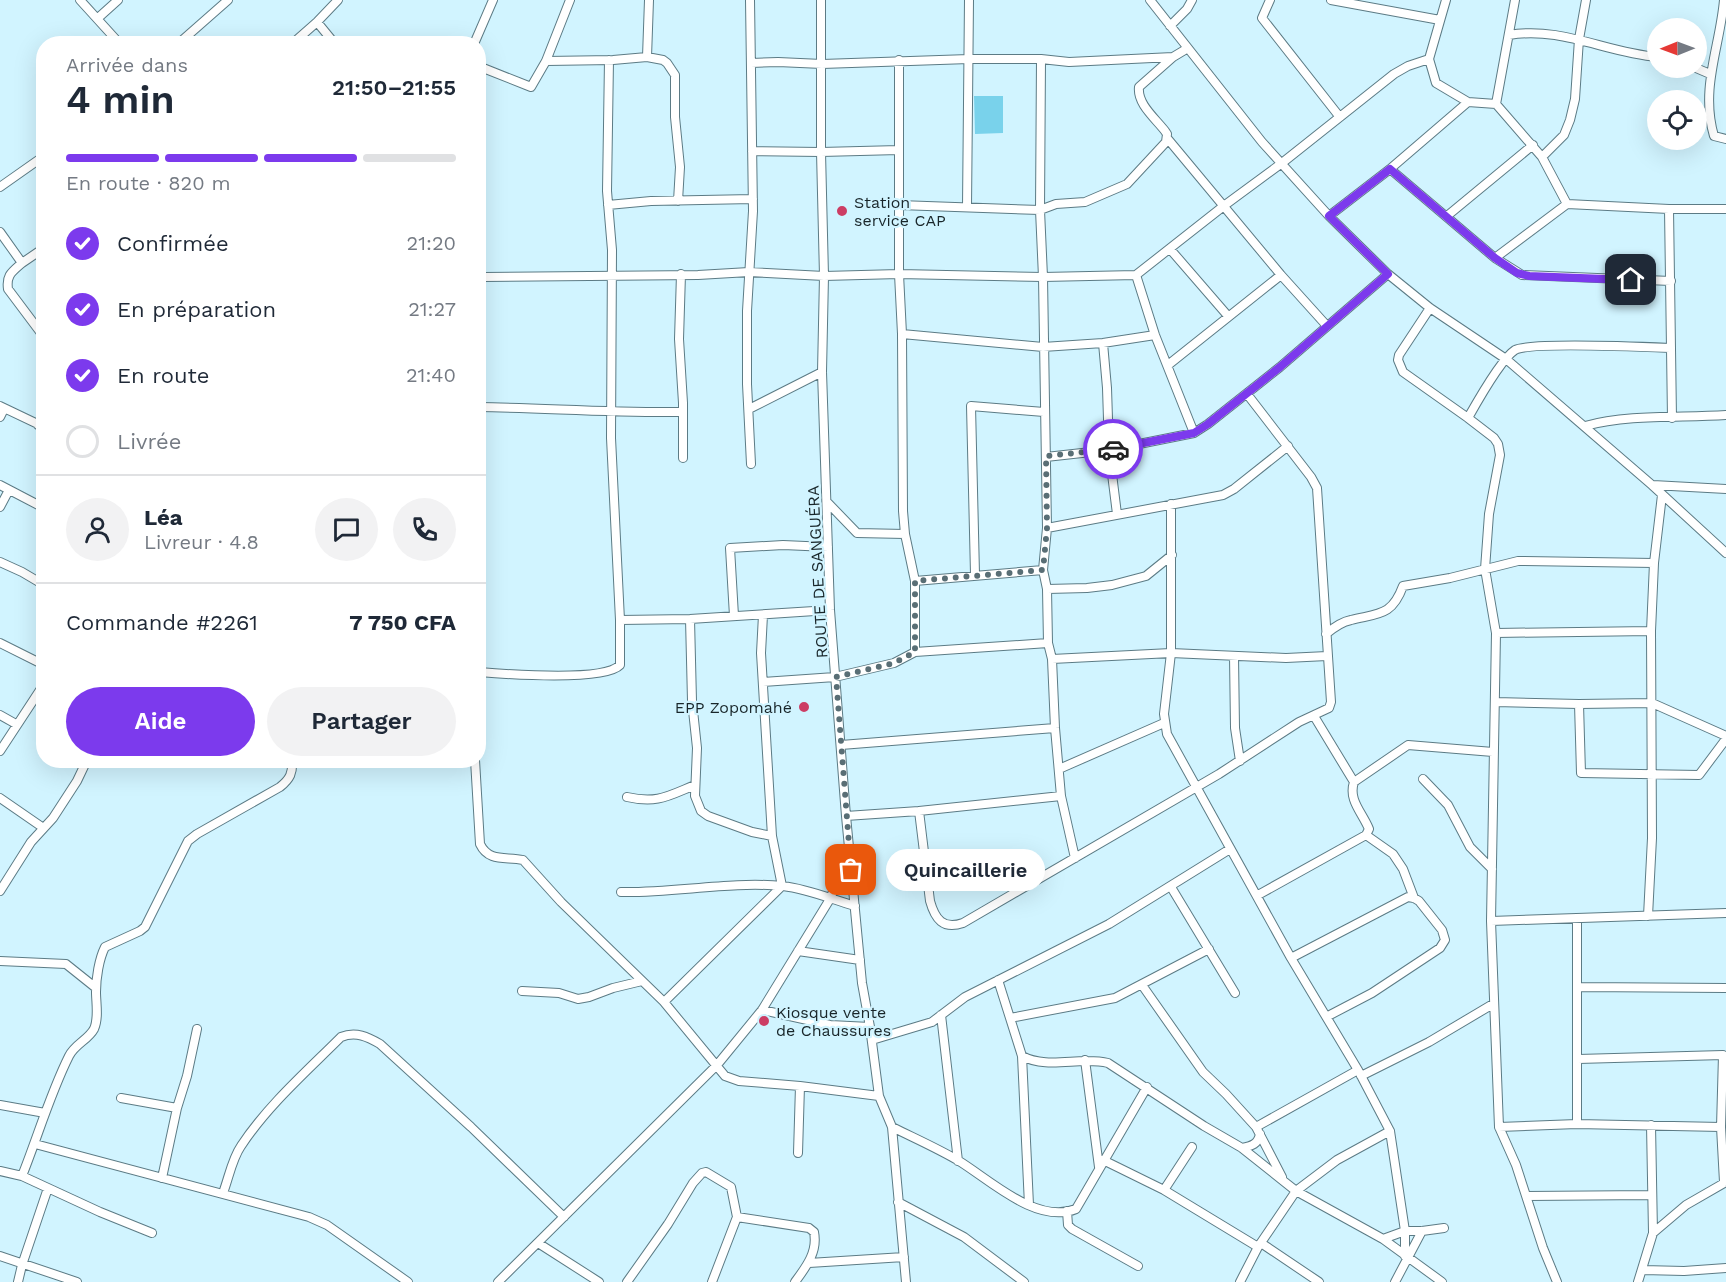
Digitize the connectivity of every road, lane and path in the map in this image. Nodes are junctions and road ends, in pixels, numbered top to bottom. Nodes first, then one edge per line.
1 (80, 0) edge
2 (118, 0) edge
3 (228, 0) edge
4 (339, 0) edge
5 (493, 0) edge
6 (570, 0) edge
7 (649, 0) edge
8 (750, 0) edge
9 (821, 0) edge
10 (969, 0) edge
11 (1150, 0) edge
12 (1192, 0) edge
13 (1270, 0) edge
14 (1331, 0) edge
15 (1446, 0) edge
16 (1515, 0) edge
17 (1586, 0) edge
18 (1724, 0) edge
19 (98, 18) junction
20 (1440, 20) junction
21 (317, 22) junction
22 (1170, 26) junction
23 (1509, 35) junction
24 (113, 36) edge
25 (187, 36) edge
26 (301, 36) edge
27 (328, 36) edge
28 (477, 36) edge
29 (1579, 39) junction
30 (1188, 48) junction
31 (1647, 55) edge
32 (647, 57) junction
33 (1173, 57) junction
34 (1041, 58) junction
35 (969, 59) junction
36 (1429, 59) junction
37 (609, 60) junction
38 (899, 60) junction
39 (546, 61) junction
40 (751, 63) junction
41 (822, 64) junction
42 (486, 69) edge
43 (1707, 73) edge
44 (1710, 74) junction
45 (1468, 102) junction
46 (1496, 104) junction
47 (1339, 116) junction
48 (1167, 138) junction
49 (1726, 139) edge
50 (1533, 145) junction
51 (899, 150) junction
52 (752, 151) junction
53 (820, 152) junction
54 (1542, 158) junction
55 (36, 162) edge
56 (1282, 163) junction
57 (1390, 169) junction
58 (0, 187) edge
59 (753, 200) junction
60 (678, 201) junction
61 (1567, 204) junction
62 (609, 205) junction
63 (899, 205) junction
64 (1225, 205) junction
65 (967, 207) junction
66 (1669, 209) junction
67 (1040, 210) junction
68 (1726, 210) edge
69 (1329, 216) junction
70 (1447, 216) junction
71 (0, 232) edge
72 (1170, 249) junction
73 (36, 253) edge
74 (1495, 258) junction
75 (22, 263) junction
76 (749, 272) junction
77 (681, 274) junction
78 (899, 274) junction
79 (1388, 274) junction
80 (1136, 275) junction
81 (1281, 275) junction
82 (612, 276) junction
83 (824, 276) junction
84 (486, 277) edge
85 (1043, 277) junction
86 (1671, 281) junction
87 (1430, 308) junction
88 (1228, 316) junction
89 (36, 326) edge
90 (1327, 326) junction
91 (902, 334) junction
92 (1155, 335) junction
93 (1103, 343) junction
94 (1043, 347) junction
95 (1671, 348) junction
96 (1506, 359) junction
97 (1168, 365) junction
98 (822, 372) junction
99 (1247, 394) junction
100 (2, 407) edge
101 (486, 407) edge
102 (749, 409) junction
103 (611, 410) junction
104 (682, 412) junction
105 (1044, 412) junction
106 (1726, 416) edge
107 (0, 417) edge
108 (1468, 418) junction
109 (1672, 418) junction
110 (36, 424) edge
111 (1585, 426) junction
112 (1194, 433) junction
113 (1287, 446) junction
114 (1109, 450) junction
115 (1046, 456) junction
116 (683, 458) dead end
117 (751, 464) dead end
118 (0, 485) edge
119 (1652, 485) junction
120 (1726, 489) edge
121 (9, 490) junction
122 (1662, 495) junction
123 (828, 502) junction
124 (36, 504) edge
125 (1171, 504) junction
126 (0, 507) edge
127 (1117, 514) junction
128 (1047, 528) junction
129 (905, 534) junction
130 (828, 547) junction
131 (1726, 553) edge
132 (1172, 555) junction
133 (0, 562) edge
134 (1654, 563) junction
135 (1485, 569) junction
136 (1043, 570) junction
137 (975, 574) junction
138 (36, 580) edge
139 (915, 581) junction
140 (1047, 589) junction
141 (830, 610) junction
142 (763, 615) junction
143 (734, 616) junction
144 (690, 619) junction
145 (620, 620) junction
146 (1651, 631) junction
147 (1496, 633) junction
148 (1326, 634) junction
149 (0, 643) edge
150 (1048, 643) junction
151 (915, 652) junction
152 (1171, 652) junction
153 (1234, 656) junction
154 (1327, 656) junction
155 (1052, 659) junction
156 (36, 661) edge
157 (486, 672) edge
158 (836, 677) junction
159 (763, 682) junction
160 (36, 695) edge
161 (1495, 702) junction
162 (1652, 703) junction
163 (1579, 704) junction
164 (0, 715) edge
165 (1314, 716) junction
166 (1164, 723) junction
167 (16, 724) junction
168 (1054, 728) junction
169 (1726, 738) edge
170 (841, 745) junction
171 (0, 751) edge
172 (1493, 752) junction
173 (1240, 761) junction
174 (83, 768) edge
175 (292, 768) edge
176 (475, 768) edge
177 (1059, 769) junction
178 (1652, 774) junction
179 (1423, 779) dead end
180 (1354, 782) junction
181 (695, 785) junction
182 (1196, 788) junction
183 (1061, 796) junction
184 (627, 797) dead end
185 (0, 798) edge
186 (919, 811) junction
187 (846, 816) junction
188 (42, 827) junction
189 (1366, 835) junction
190 (772, 836) junction
191 (1230, 849) junction
192 (849, 852) junction
193 (1075, 858) junction
194 (1492, 869) junction
195 (3, 879) edge
196 (782, 886) junction
197 (1171, 887) junction
198 (0, 891) edge
199 (621, 892) dead end
200 (1258, 895) junction
201 (1414, 898) junction
202 (830, 899) junction
203 (855, 906) junction
204 (1726, 913) edge
205 (1648, 916) junction
206 (1577, 919) junction
207 (1491, 921) junction
208 (1209, 949) junction
209 (798, 951) junction
210 (1291, 958) junction
211 (860, 960) junction
212 (0, 961) edge
213 (998, 980) junction
214 (642, 981) junction
215 (1142, 984) junction
216 (1578, 987) junction
217 (96, 988) junction
218 (1726, 988) edge
219 (522, 991) dead end
220 (1235, 993) dead end
221 (664, 1002) junction
222 (1493, 1004) junction
223 (762, 1010) junction
224 (941, 1015) junction
225 (1328, 1016) junction
226 (1010, 1018) junction
227 (870, 1027) junction
228 (197, 1029) dead end
229 (872, 1040) junction
230 (1022, 1056) junction
231 (1578, 1059) junction
232 (1085, 1060) junction
233 (717, 1065) junction
234 (1360, 1073) junction
235 (800, 1086) junction
236 (1146, 1087) junction
237 (879, 1096) junction
238 (121, 1098) dead end
239 (0, 1105) edge
240 (177, 1108) junction
241 (45, 1113) junction
242 (1577, 1124) junction
243 (1651, 1125) junction
244 (891, 1127) junction
245 (1498, 1127) junction
246 (1721, 1127) junction
247 (1258, 1131) junction
248 (1390, 1131) junction
249 (35, 1144) junction
250 (1192, 1147) dead end
251 (1242, 1148) junction
252 (798, 1153) dead end
253 (958, 1161) junction
254 (1101, 1163) junction
255 (0, 1171) edge
256 (22, 1176) junction
257 (162, 1178) junction
258 (1284, 1181) junction
259 (1725, 1182) edge
260 (48, 1188) junction
261 (1164, 1190) junction
262 (1296, 1191) junction
263 (223, 1193) junction
264 (1651, 1195) junction
265 (1527, 1196) junction
266 (898, 1202) junction
267 (1029, 1205) junction
268 (1066, 1211) junction
269 (564, 1217) junction
270 (737, 1217) junction
271 (1444, 1228) dead end
272 (1405, 1231) junction
273 (1422, 1232) junction
274 (152, 1233) dead end
275 (1653, 1233) junction
276 (1383, 1239) junction
277 (538, 1243) junction
278 (1260, 1245) junction
279 (0, 1256) edge
280 (904, 1257) junction
281 (1407, 1258) junction
282 (809, 1263) junction
283 (22, 1265) junction
284 (1138, 1266) dead end
285 (1726, 1268) edge
286 (1643, 1270) junction
287 (18, 1282) edge
288 (77, 1282) edge
289 (408, 1282) edge
290 (498, 1282) edge
291 (599, 1282) edge
292 (627, 1282) edge
293 (712, 1282) edge
294 (795, 1282) edge
295 (906, 1282) edge
296 (1024, 1282) edge
297 (1240, 1282) edge
298 (1319, 1282) edge
299 (1395, 1282) edge
300 (1442, 1282) edge
301 (1557, 1282) edge
302 (1638, 1282) edge

1 - 19 street
2 - 19 street
3 - 25 street
4 - 21 street
5 - 28 street
6 - 39 street
7 - 32 street
8 - 40 street
9 - 41 street, ROUTE DE SANGUÉRA
10 - 35 street
11 - 22 street
12 - 22 street
13 - 47 street
14 - 20 street
15 - 20 street
16 - 23 street
17 - 29 street
18 - 44 street
19 - 24 street
20 - 36 street
21 - 26 street
21 - 27 street
22 - 30 street
23 - 29 street
23 - 46 street
29 - 31 street
29 - 54 street
30 - 33 street
30 - 56 street
32 - 37 street
32 - 60 street
33 - 34 street
33 - 48 street
34 - 35 street
34 - 67 street
35 - 38 street
35 - 65 street
36 - 45 street
36 - 47 street
37 - 39 street
37 - 62 street
38 - 41 street
38 - 51 street
39 - 42 street
40 - 41 street
40 - 52 street
41 - 53 street, ROUTE DE SANGUÉRA
43 - 44 street
44 - 49 street
45 - 46 street
45 - 57 street
46 - 50 street
47 - 56 street
48 - 64 street
48 - 67 street
50 - 54 street
50 - 70 street
51 - 53 street
51 - 63 street
52 - 53 street
52 - 59 street
53 - 83 street, ROUTE DE SANGUÉRA
54 - 61 street
55 - 58 street
56 - 64 street
56 - 69 street
57 - 69 street
57 - 70 street
59 - 60 street
59 - 76 street
60 - 62 street
61 - 66 street
61 - 74 street
62 - 82 street
63 - 65 street
63 - 78 street
64 - 72 street
64 - 81 street
65 - 67 street
66 - 68 street
66 - 86 street
67 - 85 street
69 - 79 street
70 - 74 street
71 - 75 street
72 - 80 street
72 - 88 street
73 - 75 street
74 - 86 street
75 - 89 street
76 - 77 street
76 - 83 street
76 - 102 street
77 - 82 street
77 - 104 street
78 - 83 street
78 - 85 street
78 - 91 street
79 - 87 street
79 - 90 street
80 - 85 street
80 - 92 street
81 - 88 street
81 - 90 street
82 - 84 street
82 - 103 street
83 - 98 street, ROUTE DE SANGUÉRA
85 - 94 street
86 - 95 street
87 - 96 street
87 - 108 street
88 - 97 street
90 - 99 street
91 - 94 street
91 - 129 street
92 - 93 street
92 - 97 street
93 - 94 street
93 - 114 street
94 - 105 street
95 - 96 street
95 - 109 street
96 - 108 street
96 - 111 street
97 - 112 street
98 - 102 street
98 - 123 street, ROUTE DE SANGUÉRA
99 - 112 street
99 - 113 street
100 - 107 street
100 - 110 street
101 - 103 street
102 - 117 street
103 - 104 street
103 - 145 street
104 - 116 street
105 - 115 street
105 - 137 street
106 - 109 street
108 - 135 street
109 - 111 street
111 - 119 street
112 - 114 street
113 - 125 street
113 - 148 street
114 - 115 street
114 - 127 street
115 - 128 street
118 - 121 street
119 - 120 street
119 - 122 street
121 - 124 street
121 - 126 street
122 - 131 street
122 - 134 street
123 - 129 street
123 - 130 street, ROUTE DE SANGUÉRA
125 - 127 street
125 - 132 street
127 - 128 street
128 - 136 street
129 - 139 street
130 - 141 street, ROUTE DE SANGUÉRA
130 - 143 street
132 - 140 street
132 - 152 street
133 - 138 street
134 - 135 street
134 - 146 street
135 - 147 street
135 - 148 street
136 - 137 street
136 - 140 street
137 - 139 street
139 - 151 street
140 - 150 street
141 - 142 street
141 - 158 street, ROUTE DE SANGUÉRA
142 - 143 street
142 - 159 street
143 - 144 street
144 - 145 street
144 - 181 street
145 - 157 street
146 - 147 street
146 - 162 street
147 - 161 street
148 - 154 street
149 - 156 street
150 - 151 street
150 - 155 street
151 - 158 street
152 - 153 street
152 - 155 street
152 - 166 street
153 - 154 street
153 - 173 street
154 - 165 street
155 - 168 street
158 - 159 street
158 - 170 street, ROUTE DE SANGUÉRA
159 - 190 street
160 - 167 street
161 - 163 street
161 - 172 street
162 - 163 street
162 - 169 street
162 - 178 street
163 - 178 street
164 - 167 street
165 - 173 street
165 - 180 street
166 - 177 street
166 - 182 street
167 - 171 street
168 - 170 street
168 - 177 street
169 - 178 street
170 - 187 street, ROUTE DE SANGUÉRA
172 - 180 street
172 - 194 street
173 - 182 street
174 - 188 street
175 - 217 street
176 - 214 street
177 - 183 street
178 - 205 street
179 - 194 street
180 - 189 street
181 - 184 street
181 - 190 street
182 - 191 street
182 - 193 street
183 - 186 street
183 - 193 street
185 - 188 street
186 - 187 street
186 - 193 street
187 - 192 street, ROUTE DE SANGUÉRA
188 - 195 street
189 - 200 street
189 - 201 street
190 - 196 street
191 - 197 street
191 - 200 street
192 - 202 street
192 - 203 street, ROUTE DE SANGUÉRA
194 - 207 street
195 - 198 street
196 - 199 street
196 - 202 street
196 - 221 street
197 - 208 street
197 - 213 street
200 - 210 street
201 - 210 street
201 - 225 street
202 - 203 street
202 - 209 street
203 - 211 street, ROUTE DE SANGUÉRA
204 - 205 street
205 - 206 street
206 - 207 street
206 - 216 street
207 - 222 street
208 - 215 street
208 - 220 street
209 - 211 street
209 - 223 street
210 - 225 street
211 - 227 street, ROUTE DE SANGUÉRA
212 - 217 street
213 - 224 street
213 - 226 street
214 - 219 street
214 - 221 street
215 - 226 street
215 - 247 street
216 - 218 street
216 - 231 street
217 - 241 street
221 - 233 street
222 - 234 street
222 - 245 street
223 - 227 street
223 - 233 street
224 - 229 street
224 - 253 street
225 - 234 street
226 - 230 street
227 - 229 street, ROUTE DE SANGUÉRA
228 - 240 street
229 - 237 street, ROUTE DE SANGUÉRA
230 - 232 street
230 - 267 street
231 - 242 street
231 - 246 street
232 - 236 street
232 - 254 street
233 - 235 street
233 - 269 street
234 - 247 street
234 - 248 street
235 - 237 street
235 - 252 street
236 - 251 street
236 - 254 street
237 - 244 street, ROUTE DE SANGUÉRA
238 - 240 street
239 - 241 street
240 - 257 street
241 - 249 street
242 - 243 street
242 - 245 street
243 - 246 street
243 - 264 street
244 - 253 street
244 - 266 street, ROUTE DE SANGUÉRA
245 - 265 street
246 - 259 street
247 - 251 street
247 - 258 street
248 - 262 street
248 - 272 street
249 - 256 street
249 - 257 street
250 - 261 street
251 - 258 street
253 - 267 street
254 - 261 street
254 - 268 street
255 - 256 street
256 - 260 street
257 - 263 street
258 - 262 street
259 - 275 street
260 - 274 street
260 - 283 street
261 - 278 street
262 - 276 street
262 - 278 street
263 - 269 street
263 - 289 street
264 - 265 street
264 - 275 street
265 - 301 street
266 - 280 street, ROUTE DE SANGUÉRA
266 - 296 street
267 - 268 street
268 - 284 street
269 - 277 street
270 - 282 street
270 - 292 street
270 - 293 street
271 - 273 street
272 - 273 street
272 - 276 street
272 - 281 street
273 - 281 street
275 - 286 street
276 - 281 street
277 - 290 street
277 - 291 street
278 - 297 street
278 - 298 street
279 - 283 street
280 - 282 street
280 - 295 street, ROUTE DE SANGUÉRA
281 - 299 street
281 - 300 street
282 - 294 street
283 - 287 street
283 - 288 street
285 - 286 street
286 - 302 street

